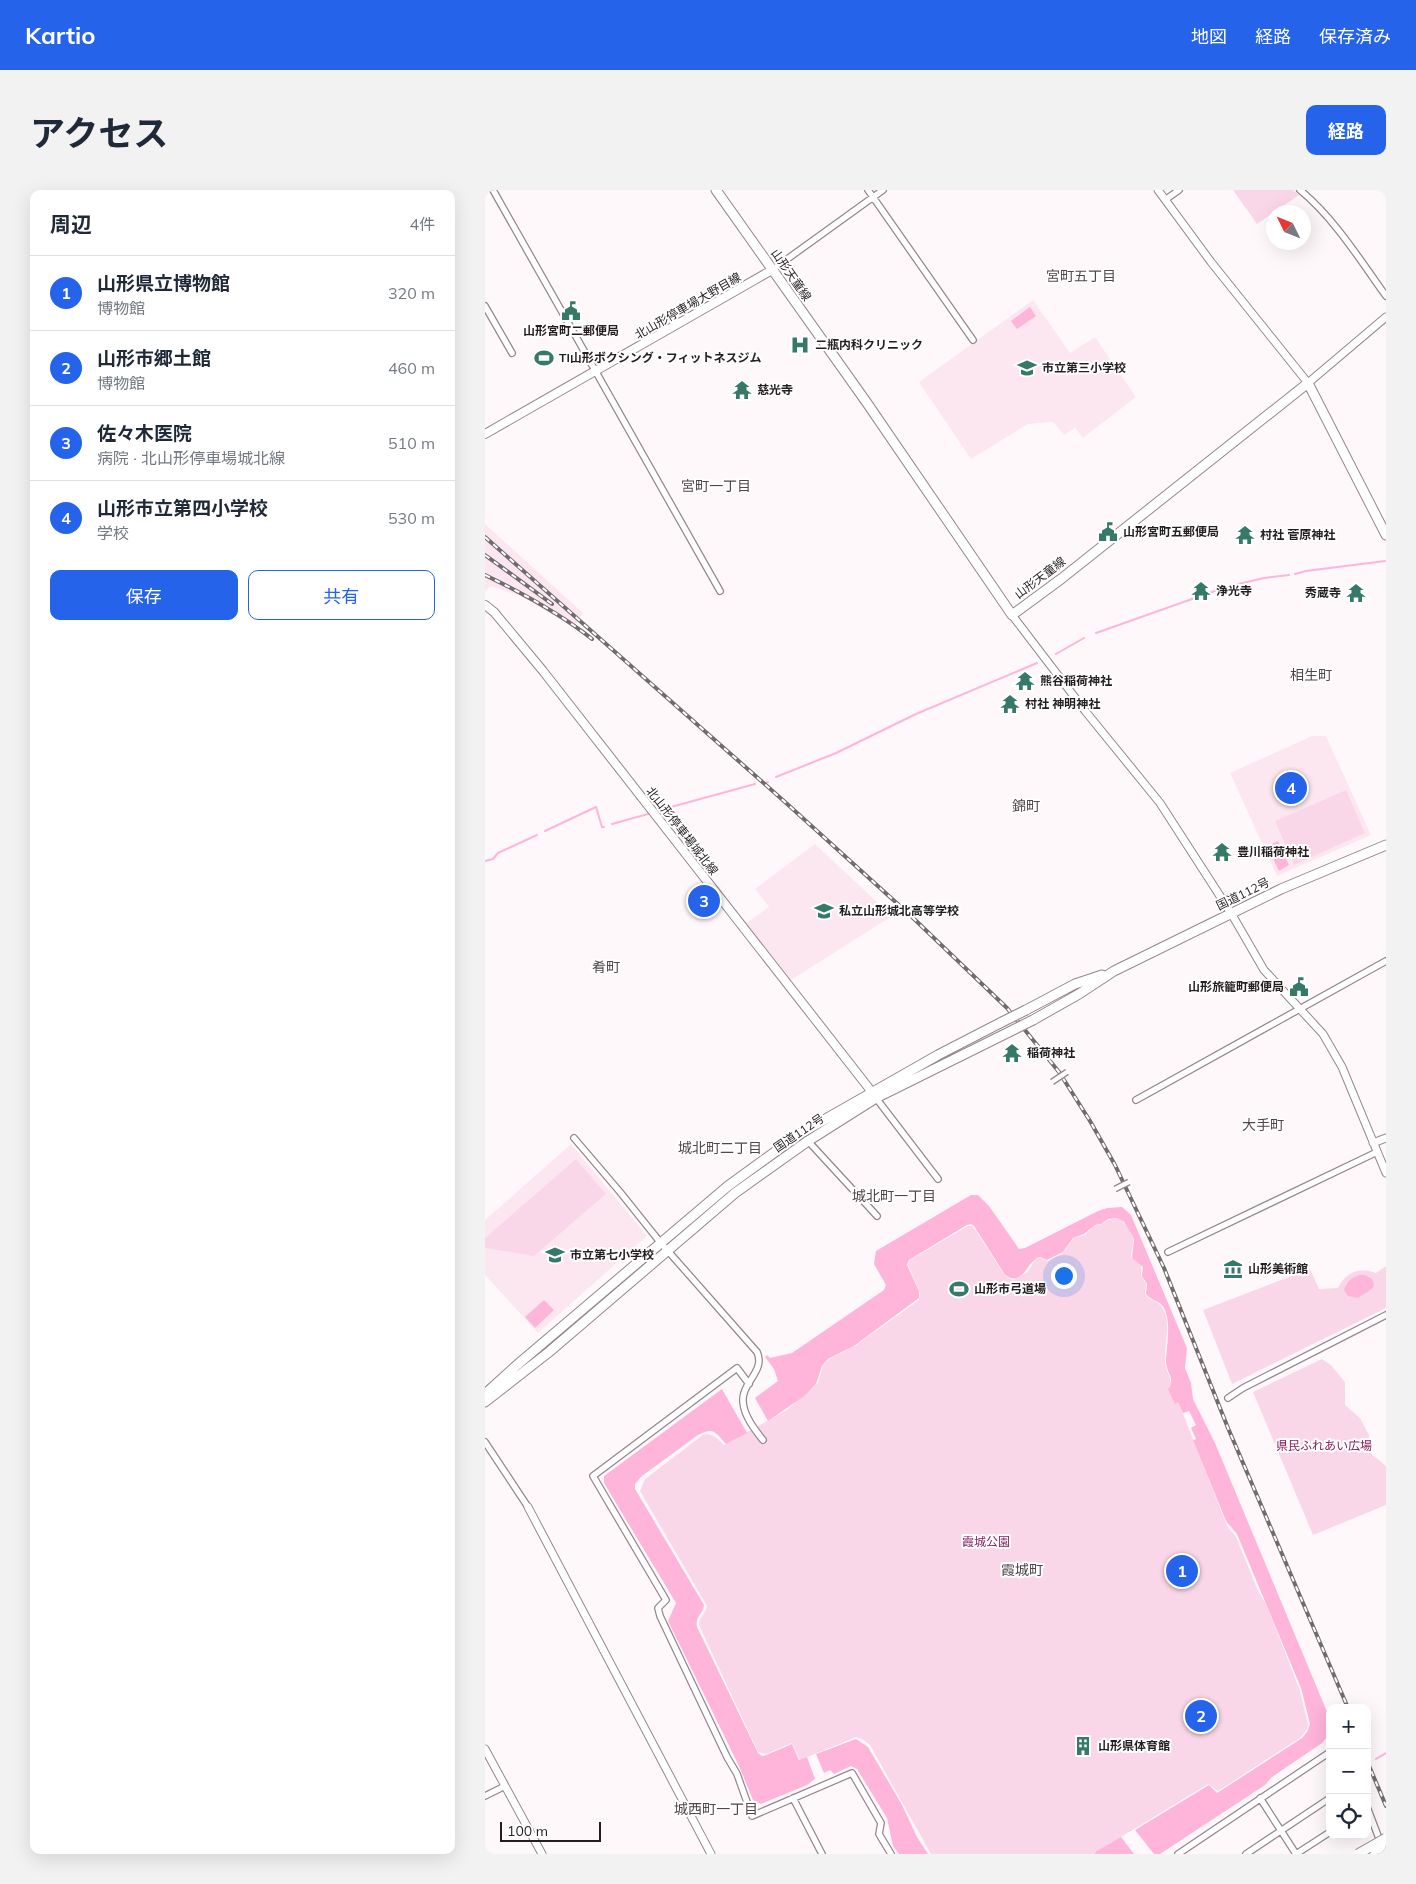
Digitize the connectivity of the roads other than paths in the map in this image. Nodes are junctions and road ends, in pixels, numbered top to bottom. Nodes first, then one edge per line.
1 (493, 190) edge
2 (716, 190) edge
3 (868, 190) edge
4 (883, 190) edge
5 (1158, 190) edge
6 (1179, 190) edge
7 (1300, 190) edge
8 (873, 197) junction
9 (1165, 200) junction
10 (772, 270) junction
11 (1386, 296) edge
12 (485, 306) edge
13 (1386, 316) edge
14 (973, 340) dead end
15 (511, 353) dead end
16 (596, 372) junction
17 (1308, 382) junction
18 (485, 434) edge
19 (1386, 535) edge
20 (720, 591) dead end
21 (485, 605) edge
22 (1012, 615) junction
23 (1386, 845) edge
24 (1231, 913) junction
25 (1386, 961) edge
26 (1114, 971) junction
27 (1300, 1008) junction
28 (1067, 1072) dead end
29 (1052, 1082) dead end
30 (874, 1095) junction
31 (1136, 1100) dead end
32 (574, 1138) dead end
33 (1386, 1138) edge
34 (808, 1141) junction
35 (1373, 1143) junction
36 (1377, 1152) junction
37 (1386, 1173) edge
38 (938, 1179) dead end
39 (1129, 1182) dead end
40 (1115, 1190) dead end
41 (877, 1216) dead end
42 (660, 1242) junction
43 (667, 1249) junction
44 (1168, 1252) dead end
45 (1386, 1315) edge
46 (749, 1384) junction
47 (485, 1394) edge
48 (1228, 1398) dead end
49 (485, 1402) edge
50 (763, 1440) dead end
51 (485, 1442) edge
52 (528, 1507) joint
53 (485, 1749) edge
54 (1326, 1755) edge
55 (505, 1786) junction
56 (485, 1796) edge
57 (793, 1798) junction
58 (1260, 1798) junction
59 (1326, 1801) edge
60 (1371, 1818) edge
61 (1281, 1831) junction
62 (1326, 1835) edge
63 (1386, 1838) edge
64 (1386, 1848) edge
65 (542, 1854) edge
66 (711, 1854) edge
67 (822, 1854) edge
68 (891, 1854) edge
69 (1178, 1854) edge
70 (1246, 1854) edge
71 (1296, 1854) edge
72 (1358, 1854) edge
73 (1375, 1854) edge
74 (1385, 1854) edge

1 - 16 street
2 - 10 main road, 山形天童線
3 - 8 street
4 - 8 street
5 - 9 street
6 - 9 street
7 - 11 street
8 - 10 street
8 - 14 street
9 - 17 street
10 - 16 main road, 北山形停車場大野目線
10 - 22 main road, 山形天童線
12 - 15 street
13 - 17 street
16 - 18 main road, 北山形停車場大野目線
16 - 20 street
17 - 19 main road
17 - 22 main road, 山形天童線
21 - 30 main road, 北山形停車場城北線
22 - 24 street
23 - 24 main road, 国道112号
24 - 26 main road, 国道112号
24 - 27 street
25 - 27 street
26 - 30 main road, 国道112号, bridge
26 - 30 main road, 国道112号, bridge
27 - 31 street
27 - 35 street
28 - 29 street, bridge
30 - 34 main road, 国道112号
30 - 38 street
30 - 42 main road, 国道112号
32 - 42 street
33 - 35 street
34 - 41 street
34 - 43 main road, 国道112号
35 - 36 street
36 - 37 street
36 - 44 street
39 - 40 street, bridge
42 - 43 street
42 - 47 main road, 国道112号
43 - 46 street
43 - 49 main road, 国道112号
45 - 48 street
46 - 50 street
46 - 57 street
51 - 52 street
52 - 66 street
53 - 55 street
54 - 58 street
55 - 56 street
55 - 65 street
57 - 67 street
57 - 68 street
58 - 61 street
58 - 69 street
59 - 61 street
60 - 74 street
61 - 70 street
61 - 71 street
62 - 71 street
63 - 72 main road, bridge
64 - 73 main road, bridge

